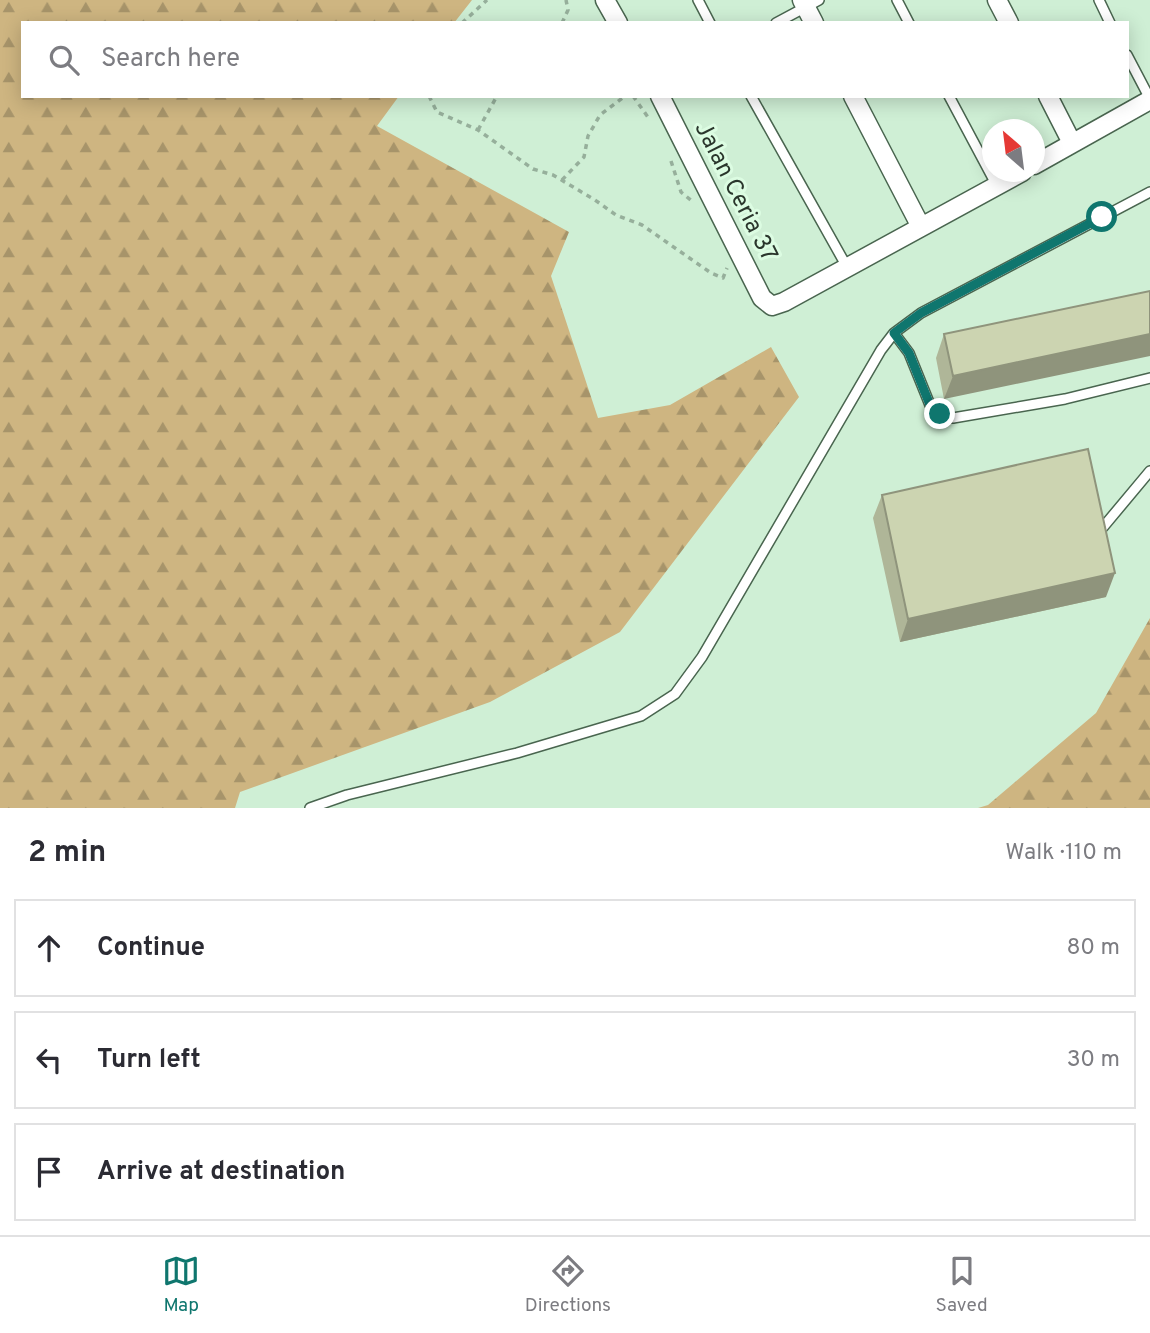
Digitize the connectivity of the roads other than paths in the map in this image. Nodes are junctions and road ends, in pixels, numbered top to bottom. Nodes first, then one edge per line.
1 (605, 0) edge
2 (698, 0) edge
3 (897, 0) edge
4 (997, 0) edge
5 (1099, 0) edge
6 (810, 7) edge
7 (617, 21) edge
8 (709, 21) edge
9 (780, 21) edge
10 (908, 21) edge
11 (1008, 21) edge
12 (1109, 21) edge
13 (1129, 59) edge
14 (661, 98) edge
15 (752, 98) edge
16 (854, 98) edge
17 (950, 98) edge
18 (1049, 98) edge
19 (1150, 99) edge
20 (1072, 143) junction
21 (1045, 158) edge
22 (1004, 182) edge
23 (997, 186) junction
24 (1150, 192) edge
25 (921, 227) junction
26 (847, 267) junction
27 (894, 333) junction
28 (1150, 378) edge
29 (1150, 471) edge
30 (1100, 532) edge
31 (310, 808) edge

1 - 7 street
2 - 8 lane
3 - 10 lane
4 - 11 street
5 - 12 lane
6 - 9 lane
13 - 19 lane
14 - 26 street, Jalan Ceria 37
15 - 26 lane
16 - 25 street
17 - 23 lane
18 - 20 street
19 - 20 street
20 - 21 street
22 - 23 street
23 - 25 street
24 - 27 lane
25 - 26 street
27 - 28 lane
27 - 31 lane
29 - 30 lane

